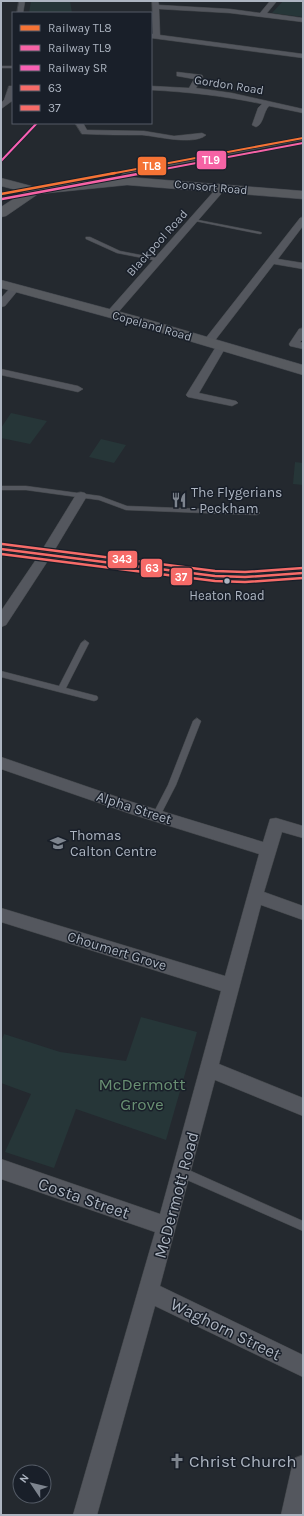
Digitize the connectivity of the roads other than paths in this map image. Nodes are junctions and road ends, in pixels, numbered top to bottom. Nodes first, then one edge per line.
1 (22, 1) edge
2 (274, 1) edge
3 (156, 4) edge
4 (20, 12) edge
5 (262, 14) junction
6 (303, 20) edge
7 (154, 36) edge
8 (303, 56) edge
9 (1, 67) edge
10 (12, 67) edge
11 (180, 74) dead end
12 (1, 88) edge
13 (12, 88) edge
14 (152, 88) edge
15 (191, 90) junction
16 (268, 103) junction
17 (1, 107) edge
18 (303, 110) edge
19 (80, 124) edge
20 (256, 125) dead end
21 (202, 135) dead end
22 (303, 139) edge
23 (118, 180) junction
24 (1, 182) edge
25 (219, 187) junction
26 (35, 191) junction
27 (303, 195) edge
28 (1, 213) edge
29 (195, 220) junction
30 (303, 220) edge
31 (260, 232) dead end
32 (88, 238) dead end
33 (158, 259) junction
34 (272, 261) junction
35 (303, 266) edge
36 (8, 286) edge
37 (1, 304) edge
38 (111, 314) junction
39 (303, 331) edge
40 (216, 343) junction
41 (303, 346) edge
42 (303, 370) edge
43 (1, 372) edge
44 (78, 389) dead end
45 (232, 403) dead end
46 (1, 488) edge
47 (81, 496) junction
48 (257, 513) dead end
49 (1, 549) edge
50 (45, 556) junction
51 (303, 573) edge
52 (1, 622) edge
53 (85, 643) dead end
54 (1, 674) edge
55 (61, 690) junction
56 (94, 698) dead end
57 (197, 721) dead end
58 (1, 763) edge
59 (156, 816) junction
60 (303, 832) edge
61 (268, 850) junction
62 (255, 896) junction
63 (303, 913) edge
64 (1, 915) edge
65 (232, 986) junction
66 (210, 1069) junction
67 (303, 1107) edge
68 (1, 1169) edge
69 (182, 1172) junction
70 (168, 1226) junction
71 (303, 1226) edge
72 (149, 1292) junction
73 (303, 1366) edge
74 (303, 1466) edge
75 (85, 1515) edge
76 (293, 1515) edge

1 - 4 street
2 - 5 street
3 - 5 street
3 - 7 street
5 - 6 street
7 - 8 street
9 - 10 lane
11 - 15 street
12 - 13 street
13 - 17 street
14 - 15 street, Gordon Road
15 - 16 street, Gordon Road
16 - 18 street, Gordon Road
16 - 20 street
19 - 21 street
22 - 23 lane
23 - 25 main road, Consort Road
23 - 26 main road, Consort Road
24 - 26 main road, Consort Road
25 - 27 main road, Consort Road
25 - 29 street, Blackpool Road
26 - 28 main road
29 - 31 lane
29 - 33 street, Blackpool Road
30 - 34 street
32 - 33 lane
33 - 38 street, Blackpool Road
34 - 35 street
34 - 40 street
36 - 37 street
36 - 38 main road, Copeland Road
38 - 40 main road, Copeland Road
39 - 41 street
40 - 42 main road, Copeland Road
40 - 45 street
43 - 44 street
46 - 47 lane
47 - 48 lane
47 - 50 street
49 - 50 street
50 - 51 street
50 - 52 street
53 - 55 lane
54 - 55 lane
55 - 56 lane
57 - 59 lane
58 - 59 street, Alpha Street
59 - 61 street, Alpha Street
60 - 61 street, McDermott Road
61 - 62 street, McDermott Road
62 - 63 street
62 - 65 street, McDermott Road
64 - 65 street, Choumert Grove
65 - 66 street, McDermott Road
66 - 67 street
66 - 69 street, McDermott Road
68 - 70 street, Costa Street
69 - 70 street, McDermott Road
69 - 71 lane
70 - 72 street, McDermott Road
72 - 73 street, Waghorn Street
72 - 75 street, McDermott Road
74 - 76 street

